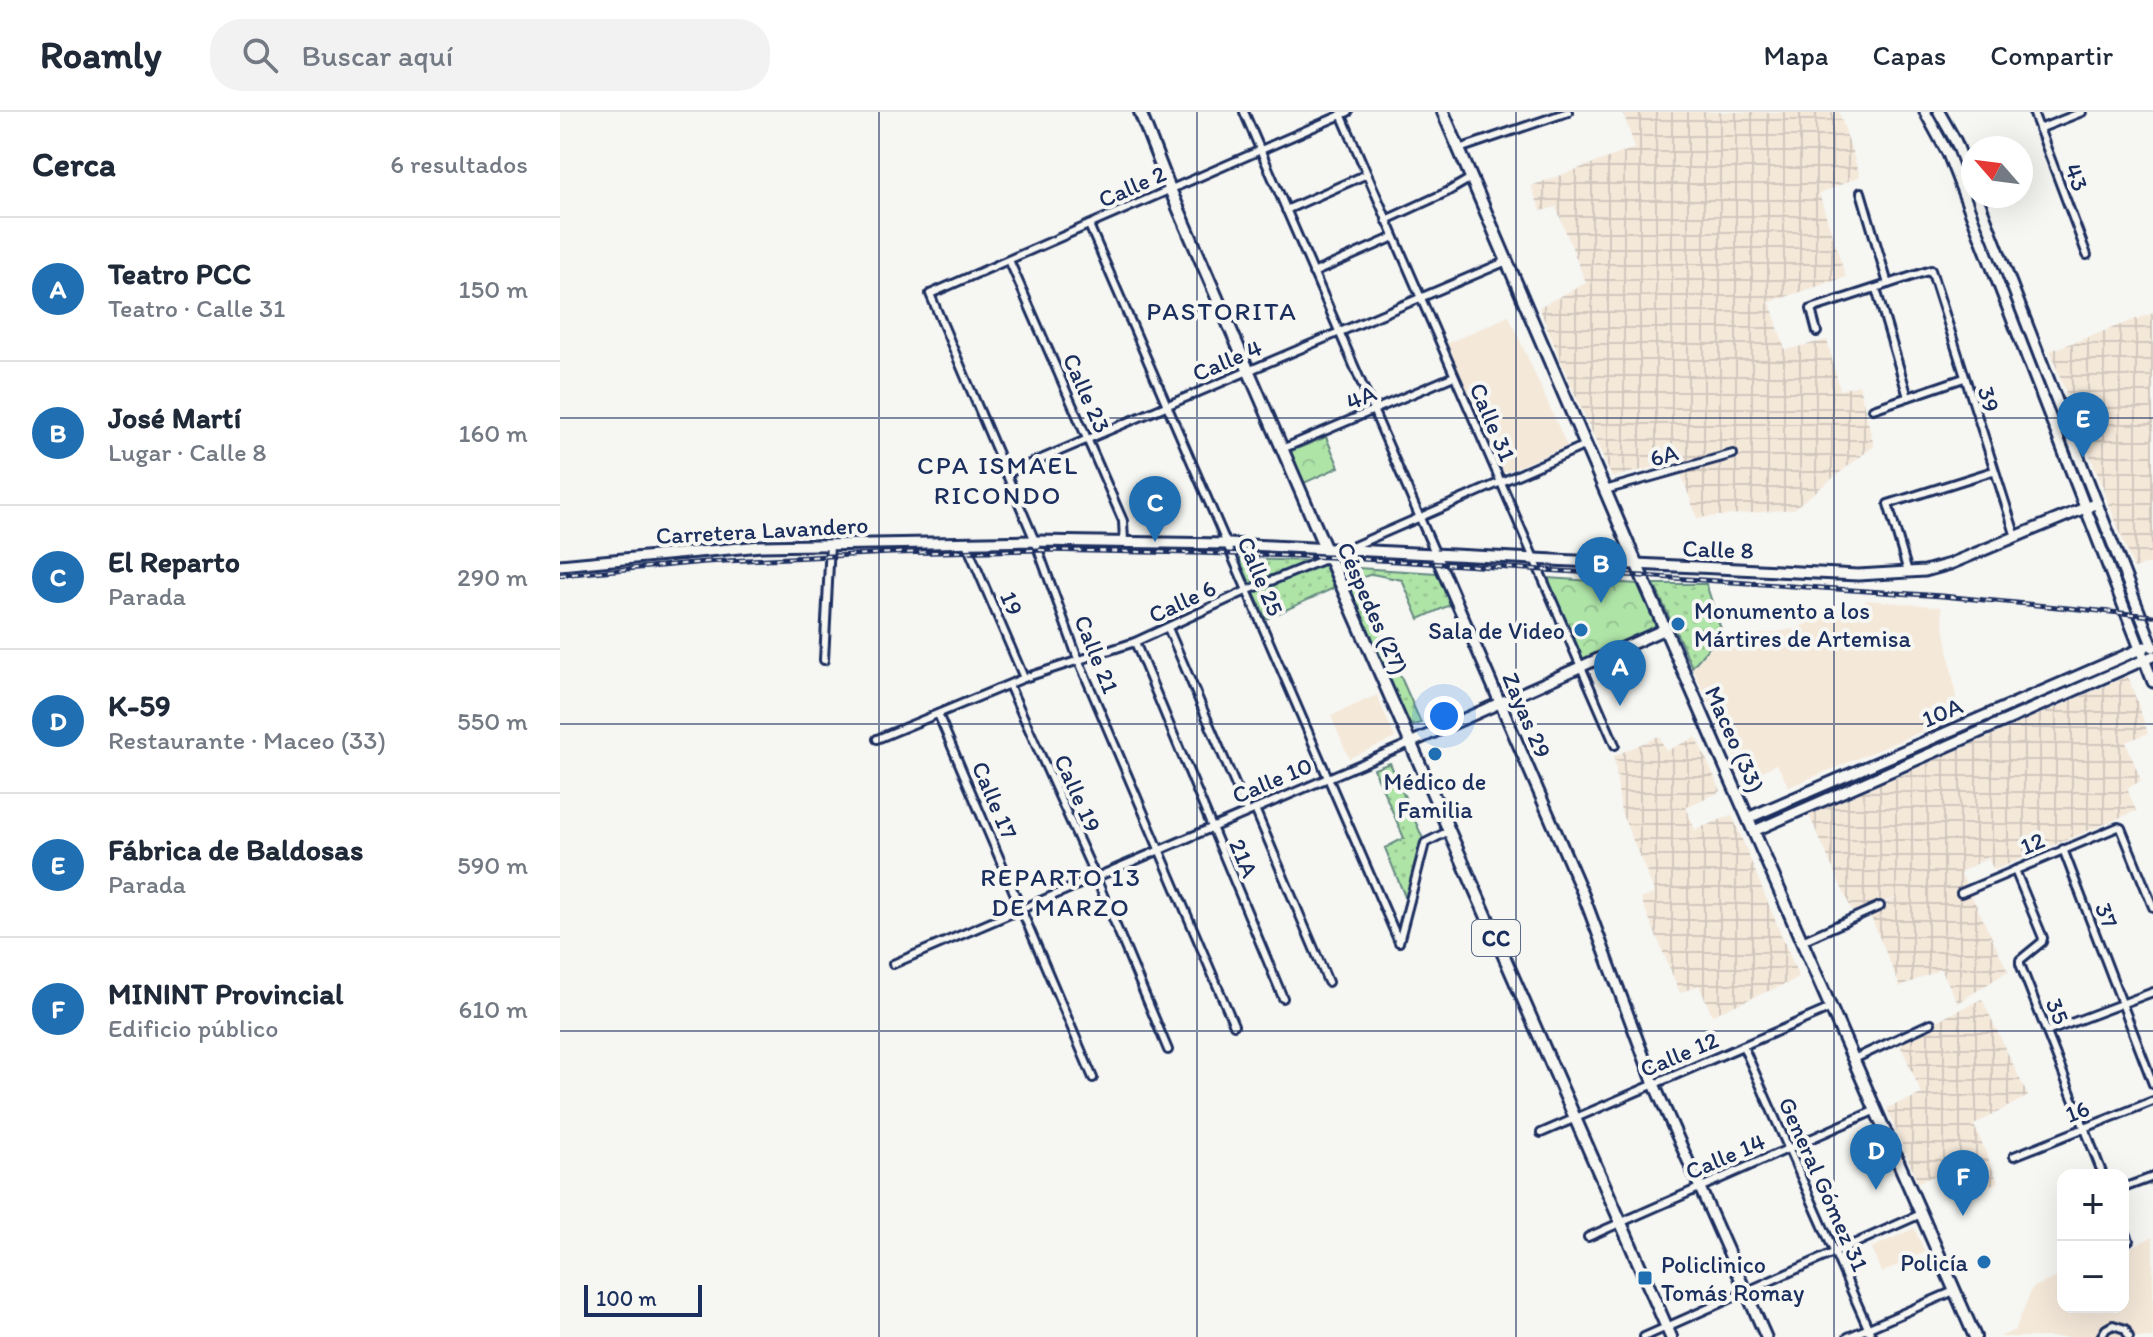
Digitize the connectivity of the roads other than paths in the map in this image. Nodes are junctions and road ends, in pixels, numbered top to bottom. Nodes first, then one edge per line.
1 (1140, 112) edge
2 (1244, 112) edge
3 (1443, 112) edge
4 (1568, 112) edge
5 (1925, 112) edge
6 (1939, 112) edge
7 (2033, 112) edge
8 (2082, 112) edge
9 (1343, 113) edge
10 (2039, 129) junction
11 (1459, 149) junction
12 (1260, 150) junction
13 (1961, 155) edge
14 (1367, 174) junction
15 (1471, 178) junction
16 (1170, 189) junction
17 (1861, 192) dead end
18 (1982, 208) edge
19 (1286, 210) junction
20 (1386, 220) junction
21 (1089, 225) junction
22 (1394, 237) junction
23 (2087, 255) dead end
24 (1009, 260) junction
25 (1507, 261) junction
26 (1313, 273) junction
27 (1888, 284) junction
28 (1876, 289) junction
29 (930, 294) joint
30 (1420, 298) junction
31 (1817, 332) dead end
32 (1338, 333) junction
33 (1248, 371) junction
34 (1454, 376) junction
35 (1964, 378) junction
36 (1908, 397) junction
37 (1168, 405) junction
38 (1873, 409) dead end
39 (1372, 412) junction
40 (1088, 439) junction
41 (1586, 445) junction
42 (1282, 449) junction
43 (1733, 454) dead end
44 (1993, 471) junction
45 (1006, 474) junction
46 (1499, 482) junction
47 (1605, 490) junction
48 (2097, 503) junction
49 (2087, 508) junction
50 (1419, 519) junction
51 (2016, 537) junction
52 (1035, 541) junction
53 (1124, 542) junction
54 (966, 543) junction
55 (830, 544) junction
56 (1228, 544) junction
57 (1344, 550) junction
58 (1327, 553) junction
59 (1436, 555) junction
60 (1533, 560) junction
61 (560, 565) edge
62 (1637, 565) junction
63 (1908, 572) junction
64 (1246, 591) junction
65 (1168, 628) junction
66 (1665, 629) junction
67 (1135, 642) junction
68 (2152, 645) edge
69 (2140, 649) junction
70 (2149, 658) edge
71 (1078, 659) junction
72 (824, 660) dead end
73 (1581, 666) junction
74 (1024, 678) junction
75 (2153, 682) edge
76 (1009, 685) junction
77 (1500, 703) junction
78 (938, 714) junction
79 (877, 739) dead end
80 (1410, 743) junction
81 (1615, 745) dead end
82 (1906, 750) junction
83 (1912, 762) junction
84 (1329, 777) junction
85 (1255, 809) junction
86 (1247, 812) junction
87 (1748, 818) junction
88 (1212, 828) junction
89 (1449, 831) junction
90 (1754, 831) junction
91 (2063, 849) junction
92 (1159, 851) junction
93 (2015, 870) junction
94 (1096, 878) junction
95 (1961, 893) dead end
96 (1880, 906) dead end
97 (2153, 907) edge
98 (1022, 909) junction
99 (1802, 941) junction
100 (893, 964) dead end
101 (1328, 982) dead end
102 (2153, 992) edge
103 (1283, 998) dead end
104 (2122, 1003) junction
105 (1831, 1008) junction
106 (1931, 1023) dead end
107 (1234, 1025) dead end
108 (2047, 1032) junction
109 (1743, 1046) junction
110 (1168, 1050) dead end
111 (1854, 1059) junction
112 (1093, 1078) dead end
113 (1654, 1084) junction
114 (2153, 1084) edge
115 (2153, 1101) edge
116 (1876, 1110) junction
117 (1575, 1118) junction
118 (2084, 1128) junction
119 (1541, 1133) dead end
120 (1789, 1148) junction
121 (2014, 1156) dead end
122 (2101, 1169) edge
123 (2153, 1177) edge
124 (2129, 1186) edge
125 (1700, 1187) junction
126 (1921, 1214) junction
127 (1620, 1221) junction
128 (1588, 1237) dead end
129 (1835, 1252) junction
130 (1746, 1291) junction
131 (1954, 1291) junction
132 (1868, 1328) junction
133 (1669, 1332) edge
134 (1644, 1337) edge
135 (1766, 1337) edge
136 (1848, 1337) edge
137 (1872, 1337) edge
138 (1975, 1337) edge
139 (2101, 1337) edge
140 (2129, 1337) edge

1 - 16 main road, Céspedes (27) / CC
2 - 12 street, Zayas 29
3 - 11 main road, Maceo (33)
4 - 11 street
5 - 49 street
6 - 13 street
7 - 10 street, 43
8 - 10 street
9 - 12 street, Calle 2
9 - 14 street, Calle 31
10 - 23 street, 43
11 - 15 main road, Maceo (33)
12 - 16 street, Calle 2
12 - 19 street, Zayas 29
14 - 19 street
14 - 20 street, Calle 31
15 - 20 street
15 - 25 main road, Maceo (33)
16 - 21 street, Calle 2
16 - 33 main road, Céspedes (27) / CC
17 - 27 street
18 - 48 street
19 - 26 street, Zayas 29
20 - 22 street, Calle 31
21 - 24 street, Calle 2
21 - 37 street, Calle 25
22 - 26 street
22 - 30 street, Calle 31
24 - 29 street, Calle 2
24 - 40 street, Calle 23
25 - 30 street, Calle 4
25 - 41 main road, Maceo (33)
26 - 32 street, Zayas 29
27 - 28 street
27 - 35 street, 39
28 - 31 street
28 - 36 street
29 - 45 street, Calle 21
30 - 32 street, Calle 4
30 - 34 street, Calle 31
32 - 33 street, Calle 4
32 - 39 street, Zayas 29
33 - 37 street, Calle 4
33 - 42 main road, Céspedes (27) / CC
34 - 39 street, 4A
34 - 46 street, Calle 31
35 - 36 street
35 - 44 street, 39
36 - 38 street
37 - 40 street, Calle 4
37 - 56 street, Calle 25
39 - 42 street, 4A
39 - 50 street, Zayas 29
40 - 45 street, Calle 4
40 - 53 street, Calle 23
41 - 46 street
41 - 47 main road, Maceo (33)
42 - 58 main road, Céspedes (27) / CC
43 - 47 street, 6A
44 - 51 street, 39
44 - 63 street
45 - 52 street, Calle 21
46 - 50 street
46 - 60 street, Calle 31
47 - 62 main road, Maceo (33)
48 - 49 street, Calle 8
48 - 68 street
49 - 51 street, Calle 8
49 - 69 street
50 - 57 street
50 - 59 street, Zayas 29
51 - 63 street, Calle 8
52 - 53 street, Carretera Lavandero
52 - 54 street, Carretera Lavandero
52 - 71 street, Calle 21
53 - 56 street, Calle 8
54 - 55 street, Carretera Lavandero
54 - 74 street, 19
55 - 61 street, Carretera Lavandero
55 - 72 street
56 - 58 street, Calle 8
56 - 64 street, Calle 25
57 - 58 street, Calle 8
57 - 59 street, Calle 8
58 - 64 street, Calle 6
58 - 80 main road, Céspedes (27) / CC
59 - 60 street, Calle 8
59 - 77 street, Zayas 29
60 - 62 street, Calle 8
60 - 73 street, Calle 31
62 - 63 street, Calle 8
62 - 66 main road, Maceo (33)
64 - 65 street, Calle 6
64 - 84 street, Calle 25
65 - 67 street, Calle 6
65 - 86 street
66 - 73 street, Calle 10
66 - 87 main road, Maceo (33)
67 - 71 street, Calle 6
67 - 88 street, 21A
68 - 69 street, 10A
69 - 70 street
69 - 82 street, 10A
70 - 75 street
70 - 83 street, 10A
71 - 74 street, Calle 6
71 - 92 street, Calle 21
73 - 77 street, Calle 10
73 - 81 street, Calle 31
74 - 76 street, Calle 6
76 - 78 street, Calle 6
76 - 94 street, Calle 19
77 - 80 street, Calle 10
77 - 113 street, Zayas 29
78 - 79 street, Calle 6
78 - 98 street, Calle 17
80 - 84 street, Calle 10
80 - 89 main road, Céspedes (27) / CC
82 - 83 street
82 - 87 street, 10A
83 - 90 street, 10A
84 - 85 street, Calle 10
84 - 89 street, Calle 25
85 - 86 street, Calle 10
85 - 101 street
86 - 88 street, Calle 10
87 - 90 main road, Maceo (33)
88 - 92 street, Calle 10
88 - 103 street, 21A
89 - 117 main road, Céspedes (27) / CC
90 - 99 main road, Maceo (33)
91 - 93 street, 12
91 - 97 street, 12
91 - 104 street, 37
92 - 94 street, Calle 10
92 - 107 street, Calle 21
93 - 95 street, 12
93 - 108 street, 35
94 - 98 street, Calle 10
94 - 110 street, Calle 19
96 - 99 street
98 - 100 street, Calle 10
98 - 112 street, Calle 17
99 - 105 main road, Maceo (33)
102 - 104 street
104 - 108 street
104 - 114 street, 37
105 - 109 street, Calle 12
105 - 111 main road, Maceo (33)
106 - 111 street
108 - 118 street, 35
109 - 113 street, Calle 12
109 - 120 street, General Gómez 31
111 - 116 main road, Maceo (33)
113 - 117 street, Calle 12
113 - 125 street, Zayas 29
115 - 118 street, 16
116 - 120 street, Calle 14
116 - 126 main road, Maceo (33)
117 - 119 street, Calle 12
117 - 127 main road, Céspedes (27) / CC
118 - 121 street, 16
118 - 122 street, 35
120 - 125 street, Calle 14
120 - 129 street, General Gómez 31
123 - 124 street
125 - 127 street, Calle 14
125 - 130 street, Zayas 29
126 - 129 street
126 - 131 main road, Maceo (33)
127 - 128 street, Calle 14
127 - 133 main road, Céspedes (27) / CC
129 - 130 street
129 - 132 street, General Gómez 31
130 - 133 street
130 - 135 street, Zayas 29
131 - 132 street
131 - 138 main road, Maceo (33)
132 - 136 street
132 - 137 street, General Gómez 31
133 - 134 street
139 - 140 street

